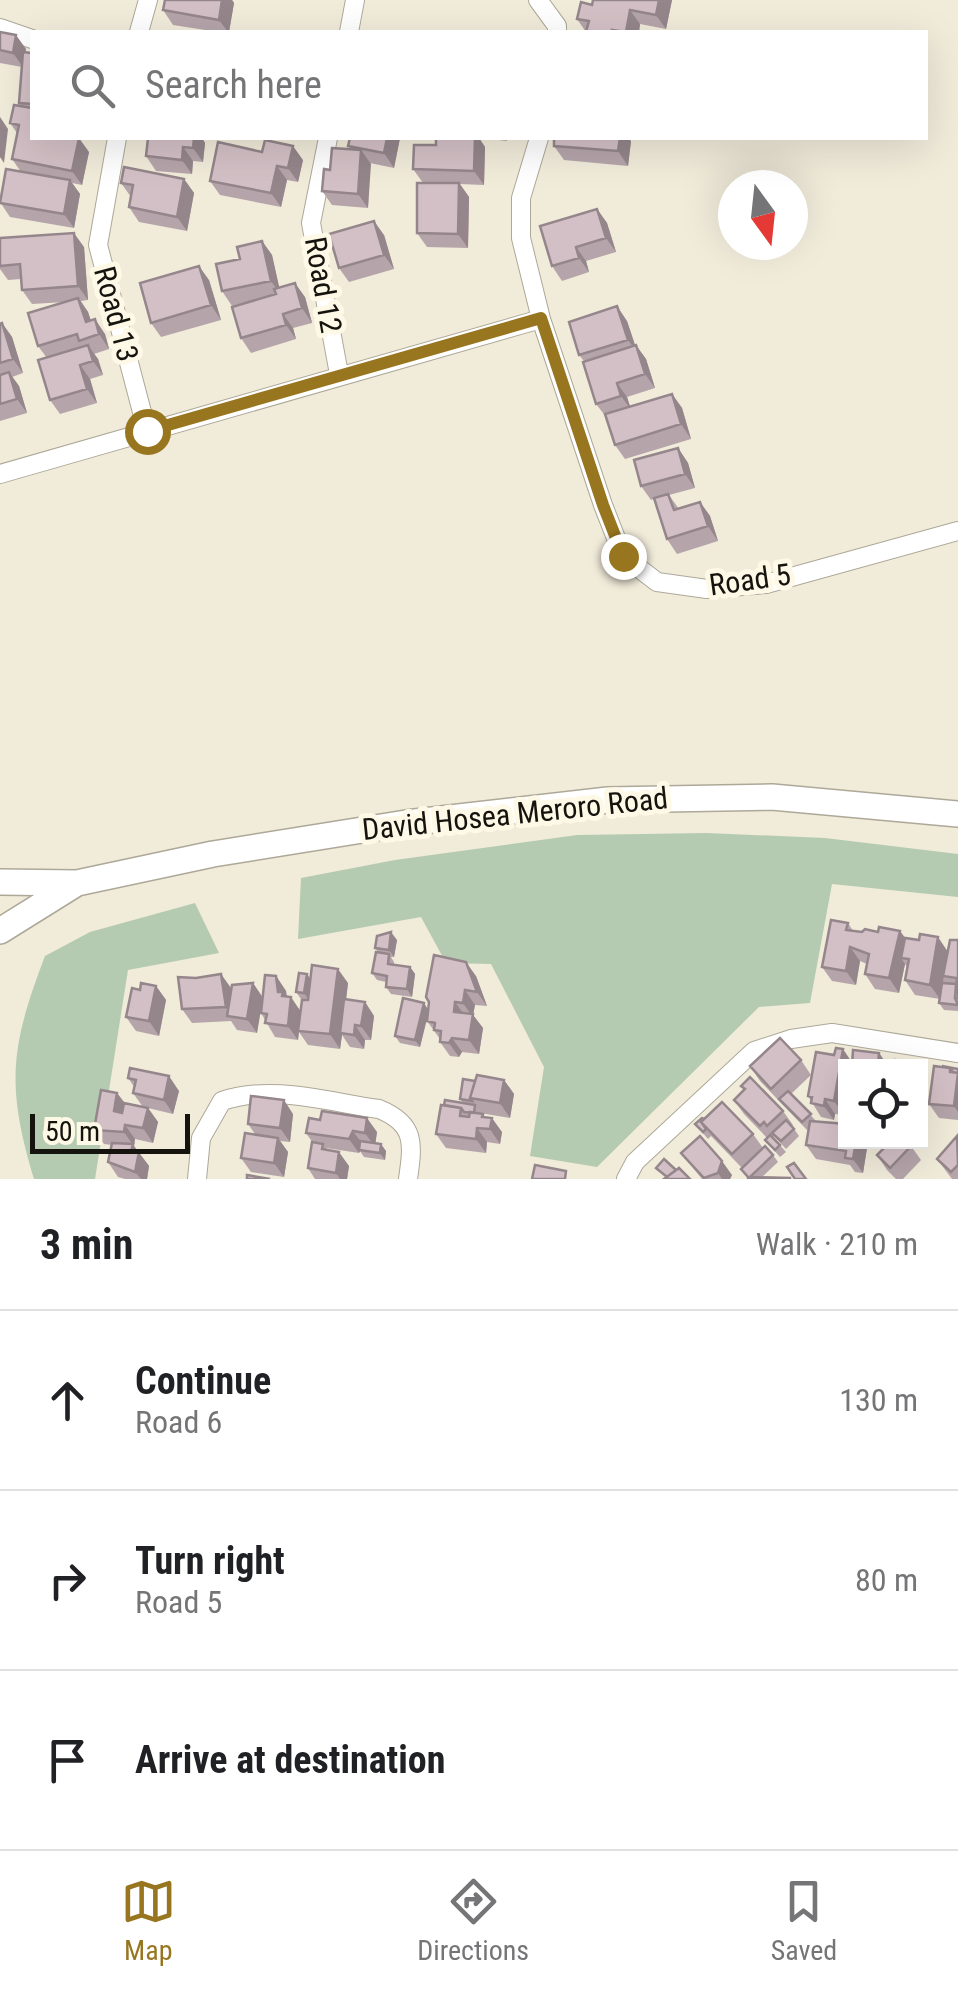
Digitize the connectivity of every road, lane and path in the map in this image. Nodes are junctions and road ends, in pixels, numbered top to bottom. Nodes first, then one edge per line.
1 (148, 0) edge
2 (355, 0) edge
3 (538, 0) edge
4 (0, 28) edge
5 (140, 30) edge
6 (348, 30) edge
7 (557, 30) edge
8 (30, 38) edge
9 (117, 140) edge
10 (328, 140) edge
11 (538, 140) edge
12 (541, 318) junction
13 (339, 374) junction
14 (147, 431) junction
15 (0, 474) edge
16 (958, 531) edge
17 (958, 814) edge
18 (0, 882) edge
19 (76, 883) junction
20 (0, 931) edge
21 (958, 1053) edge
22 (197, 1179) edge
23 (408, 1179) edge
24 (626, 1179) edge

1 - 5 street
2 - 6 street
3 - 7 street
4 - 8 street
9 - 14 street, Road 13
10 - 13 street, Road 12
11 - 12 street, Road 5
12 - 13 street
12 - 16 street, Road 5
13 - 14 street
14 - 15 street
17 - 19 main road, David Hosea Meroro Road
18 - 19 main road, David Hosea Meroro Road
19 - 20 main road, David Hosea Meroro Road
21 - 24 street
22 - 23 street

